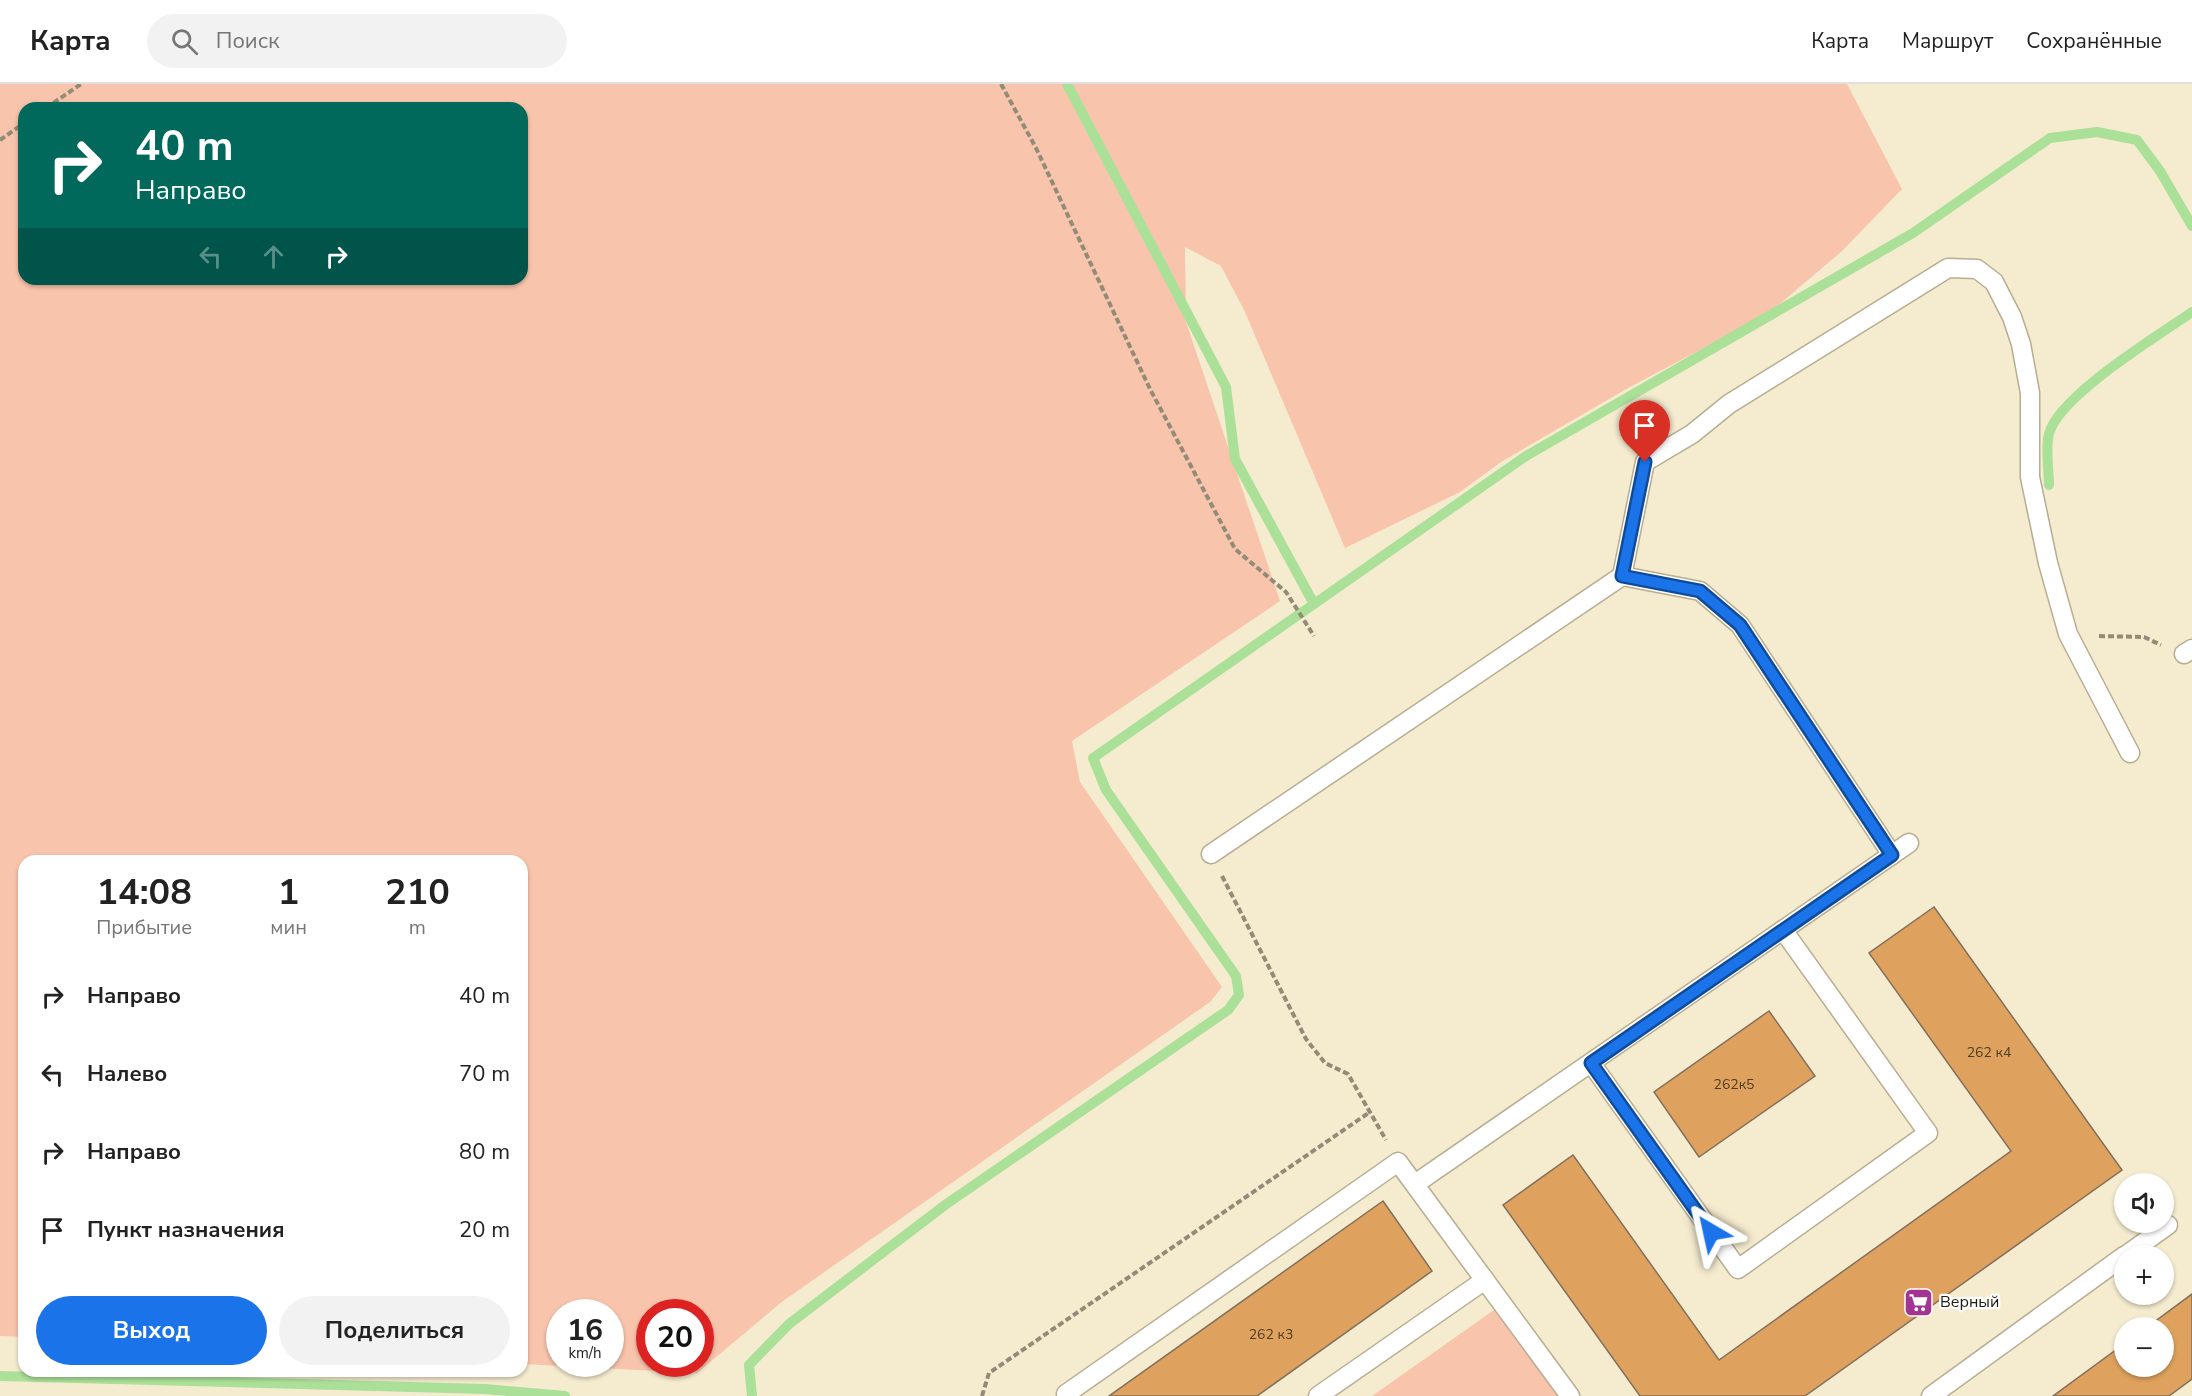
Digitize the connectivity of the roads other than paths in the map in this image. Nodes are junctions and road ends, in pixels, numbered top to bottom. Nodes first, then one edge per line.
1 (1622, 576) junction
2 (2130, 753) dead end
3 (1909, 843) dead end
4 (1211, 854) road end
5 (1892, 855) junction
6 (1783, 930) junction
7 (1591, 1063) junction
8 (1415, 1184) junction
9 (2157, 1233) edge
10 (2140, 1245) edge
11 (2114, 1264) edge
12 (1485, 1280) junction
13 (1066, 1395) edge
14 (1318, 1396) edge
15 (1570, 1396) edge
16 (1931, 1396) edge

1 - 2 lane
1 - 4 lane
1 - 5 lane
3 - 5 lane
5 - 6 lane
6 - 7 lane
6 - 7 lane
7 - 8 lane
8 - 12 lane
8 - 13 lane
9 - 10 lane
11 - 16 lane
12 - 14 lane
12 - 15 lane

